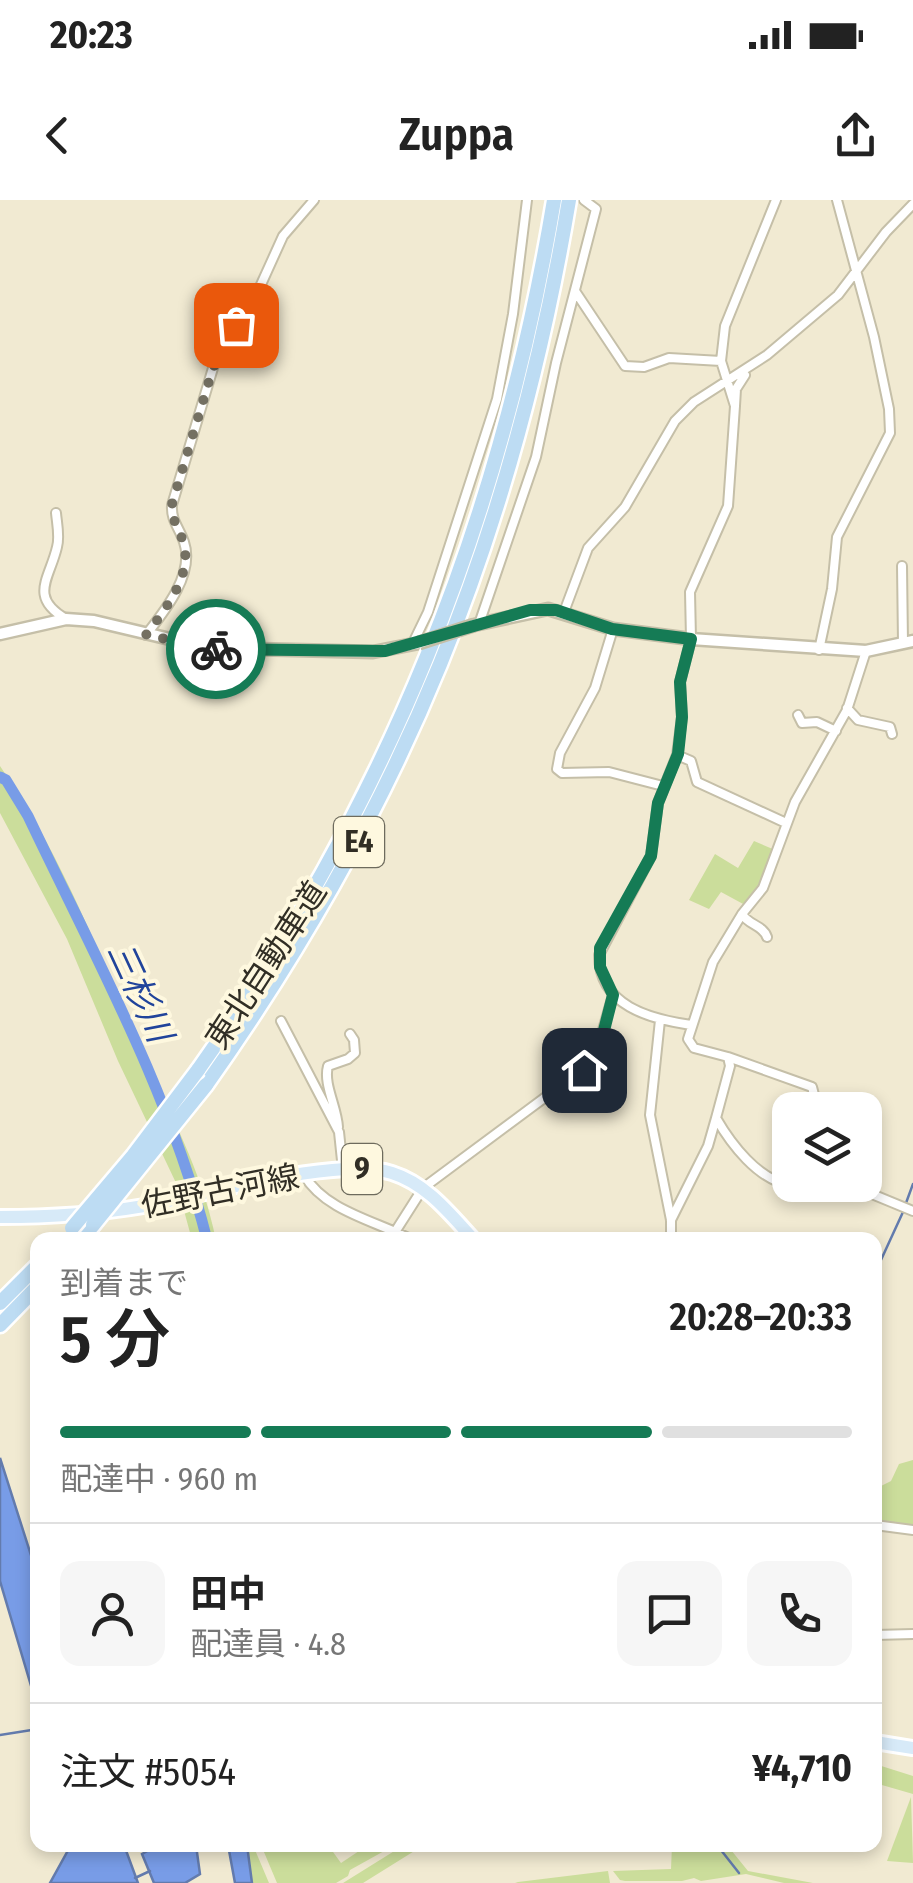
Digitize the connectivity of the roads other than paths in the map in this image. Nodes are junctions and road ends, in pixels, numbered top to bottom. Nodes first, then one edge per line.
1 (314, 200) edge
2 (526, 200) edge
3 (544, 200) edge
4 (554, 200) edge
5 (576, 200) edge
6 (776, 200) edge
7 (837, 200) edge
8 (913, 204) edge
9 (855, 272) junction
10 (576, 291) junction
11 (531, 324) junction
12 (721, 360) junction
13 (747, 371) junction
14 (726, 383) junction
15 (735, 406) junction
16 (56, 513) dead end
17 (902, 566) dead end
18 (564, 612) junction
19 (66, 619) junction
20 (477, 625) junction
21 (612, 629) junction
22 (0, 634) edge
23 (146, 635) junction
24 (691, 639) junction
25 (908, 642) edge
26 (415, 644) junction
27 (819, 650) junction
28 (866, 651) junction
29 (848, 708) junction
30 (798, 714) dead end
31 (836, 731) junction
32 (892, 734) dead end
33 (678, 754) junction
34 (663, 786) junction
35 (786, 823) junction
36 (742, 914) junction
37 (767, 937) dead end
38 (613, 995) junction
39 (660, 1020) junction
40 (281, 1021) dead end
41 (691, 1024) junction
42 (350, 1034) dead end
43 (728, 1058) junction
44 (813, 1092) edge
45 (716, 1118) junction
46 (338, 1132) junction
47 (343, 1170) junction
48 (304, 1175) junction
49 (772, 1178) edge
50 (423, 1188) junction
51 (882, 1198) edge
52 (913, 1210) edge
53 (0, 1218) edge
54 (671, 1220) junction
55 (77, 1232) edge
56 (80, 1232) edge
57 (395, 1232) joint
58 (466, 1232) edge
59 (671, 1232) edge
60 (30, 1273) edge
61 (30, 1294) edge
62 (0, 1304) edge
63 (0, 1324) edge
64 (882, 1526) edge
65 (913, 1530) edge
66 (913, 1634) edge
67 (882, 1635) edge
68 (882, 1743) edge
69 (913, 1748) edge

1 - 23 street
2 - 26 street
3 - 11 highway
4 - 11 highway, 東北自動車道 / E4
5 - 10 street
5 - 56 highway, 東北自動車道 / E4, bridge
6 - 12 street
7 - 9 street
8 - 9 street
9 - 13 street
9 - 27 street
10 - 12 street
10 - 20 street
11 - 55 highway, 東北自動車道 / E4, bridge
12 - 14 street
13 - 14 street
13 - 15 street
14 - 15 street
14 - 18 street
15 - 24 street
16 - 19 street
17 - 25 street
18 - 20 street
18 - 21 street
19 - 22 street
19 - 23 street
20 - 26 street, bridge
21 - 24 street
21 - 34 street
23 - 26 street
24 - 27 street
24 - 33 street
25 - 28 street
27 - 28 street
28 - 29 street
29 - 31 street
29 - 32 street
30 - 31 street
31 - 35 street
33 - 34 street
33 - 35 street
34 - 38 street
35 - 36 street
36 - 37 street
36 - 41 street
38 - 39 street
38 - 50 street
39 - 41 street
39 - 54 street
40 - 46 street
41 - 43 street
42 - 46 street
43 - 44 street
43 - 45 street
45 - 49 street
45 - 54 street
46 - 47 street
47 - 48 main road, 佐野古河線 / 9
47 - 50 main road, 佐野古河線 / 9
48 - 53 main road, 佐野古河線 / 9
48 - 57 street
50 - 57 street
50 - 58 main road, 佐野古河線 / 9
51 - 52 street
54 - 59 street
60 - 62 highway
61 - 63 highway
64 - 65 street
66 - 67 street
68 - 69 main road

